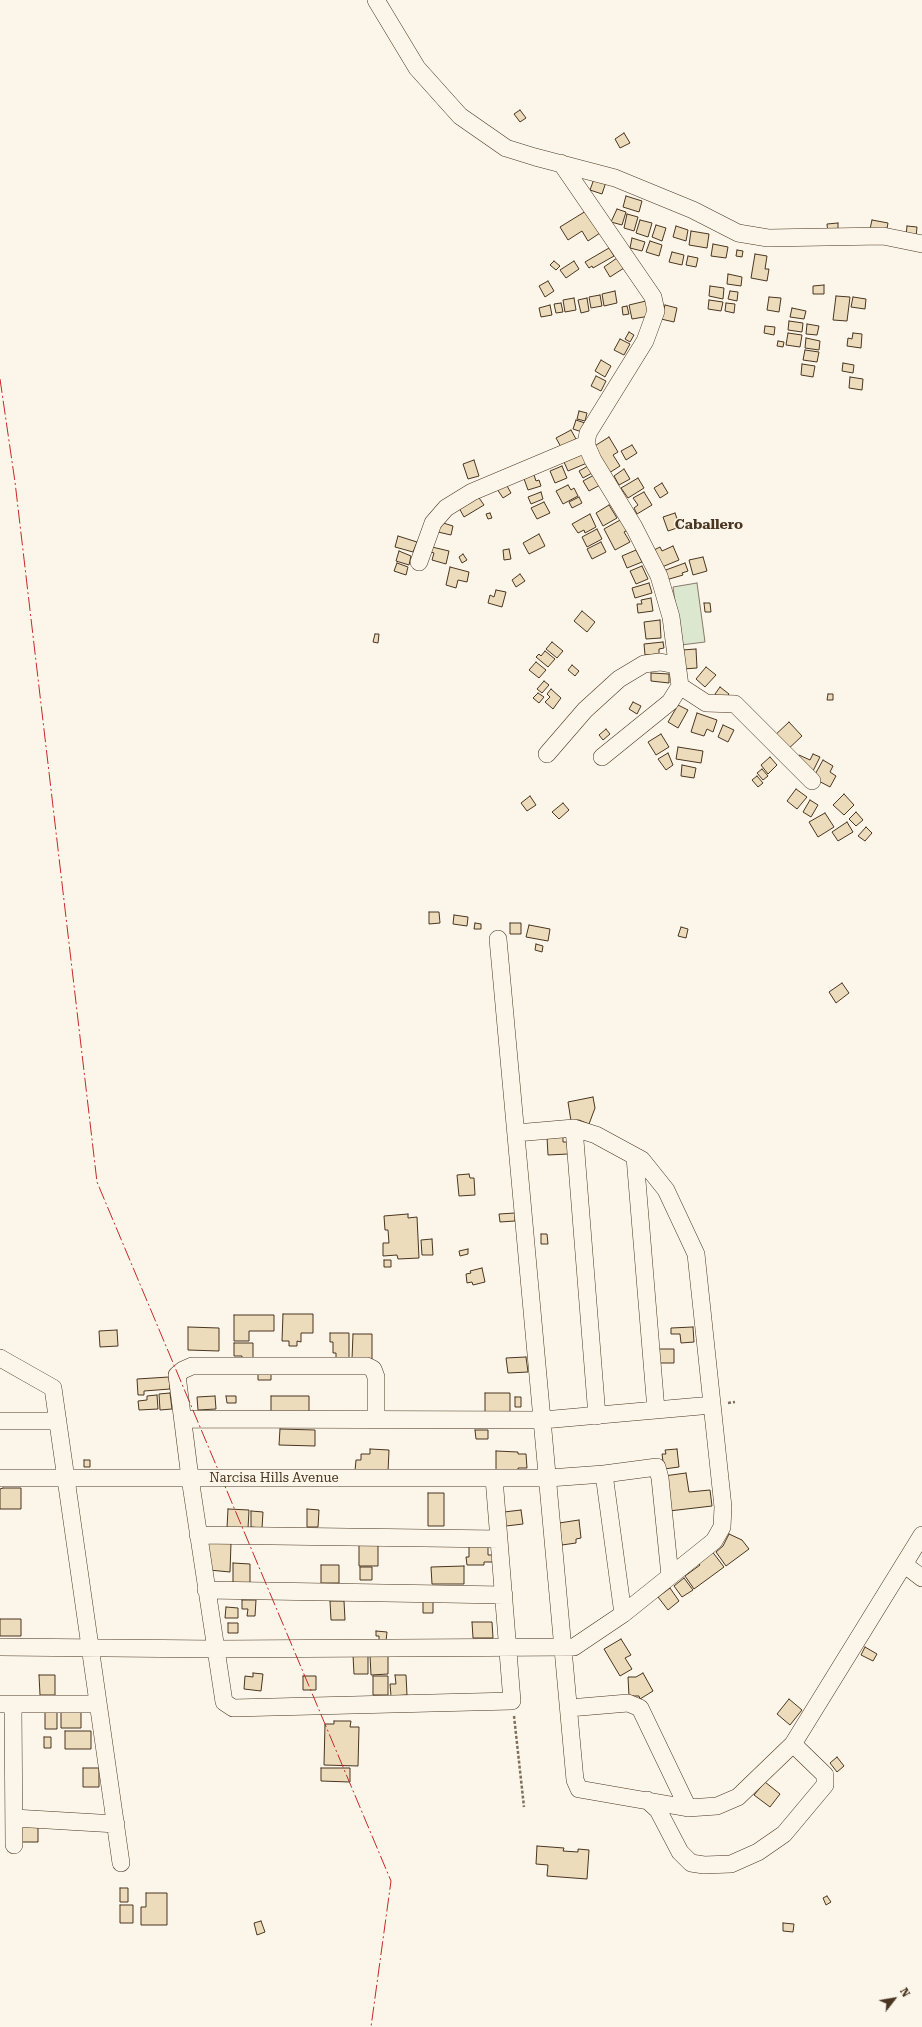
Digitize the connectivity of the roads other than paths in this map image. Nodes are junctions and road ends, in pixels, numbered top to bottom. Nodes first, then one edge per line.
1 (376, 0) edge
2 (561, 163) junction
3 (922, 244) edge
4 (586, 444) junction
5 (419, 562) dead end
6 (676, 664) junction
7 (680, 686) junction
8 (547, 754) dead end
9 (602, 757) dead end
10 (812, 781) dead end
11 (498, 939) dead end
12 (574, 1128) junction
13 (516, 1134) junction
14 (635, 1157) junction
15 (0, 1358) edge
16 (712, 1405) junction
17 (656, 1410) junction
18 (597, 1416) junction
19 (184, 1419) junction
20 (376, 1420) junction
21 (543, 1420) junction
22 (0, 1421) edge
23 (58, 1421) junction
24 (604, 1474) junction
25 (0, 1478) edge
26 (65, 1478) junction
27 (190, 1478) junction
28 (494, 1478) junction
29 (548, 1478) junction
30 (198, 1535) junction
31 (922, 1535) edge
32 (499, 1539) junction
33 (905, 1565) junction
34 (670, 1576) junction
35 (922, 1578) edge
36 (206, 1590) junction
37 (504, 1595) junction
38 (623, 1614) junction
39 (0, 1647) edge
40 (89, 1647) junction
41 (508, 1648) junction
42 (563, 1648) junction
43 (215, 1649) junction
44 (6, 1704) edge
45 (98, 1704) junction
46 (569, 1708) junction
47 (793, 1744) junction
48 (647, 1800) junction
49 (688, 1808) junction
50 (14, 1818) junction
51 (116, 1824) junction
52 (14, 1845) dead end
53 (121, 1863) dead end

1 - 2 street
2 - 3 street
2 - 4 street
4 - 5 street
4 - 6 street
6 - 7 street
6 - 8 street
7 - 9 street
7 - 10 street
11 - 13 street
12 - 13 street
12 - 14 street
12 - 18 street
13 - 21 street
14 - 16 street
14 - 17 street
15 - 23 street
16 - 17 street
16 - 34 street
17 - 18 street
18 - 21 street
19 - 20 street
19 - 20 street
19 - 27 street
20 - 21 street
21 - 29 street
22 - 23 street
23 - 26 street
24 - 29 street, Narcisa Hills Avenue
24 - 34 street, Narcisa Hills Avenue
24 - 38 street
25 - 26 street, Narcisa Hills Avenue
26 - 27 street, Narcisa Hills Avenue
26 - 40 street
27 - 28 street, Narcisa Hills Avenue
27 - 30 street
28 - 29 street, Narcisa Hills Avenue
28 - 32 street
29 - 42 street
30 - 32 street
30 - 36 street
31 - 33 street
32 - 37 street
33 - 35 street
33 - 47 street
34 - 38 street
36 - 37 street
36 - 43 street
37 - 41 street
38 - 42 street
39 - 40 street
40 - 43 street
40 - 45 street
41 - 42 street
41 - 43 street
41 - 43 street
42 - 46 street
44 - 45 street
44 - 50 street
45 - 51 street
46 - 48 street
46 - 49 street
47 - 48 street
47 - 49 street
48 - 49 street
50 - 51 street
50 - 52 street
51 - 53 street

